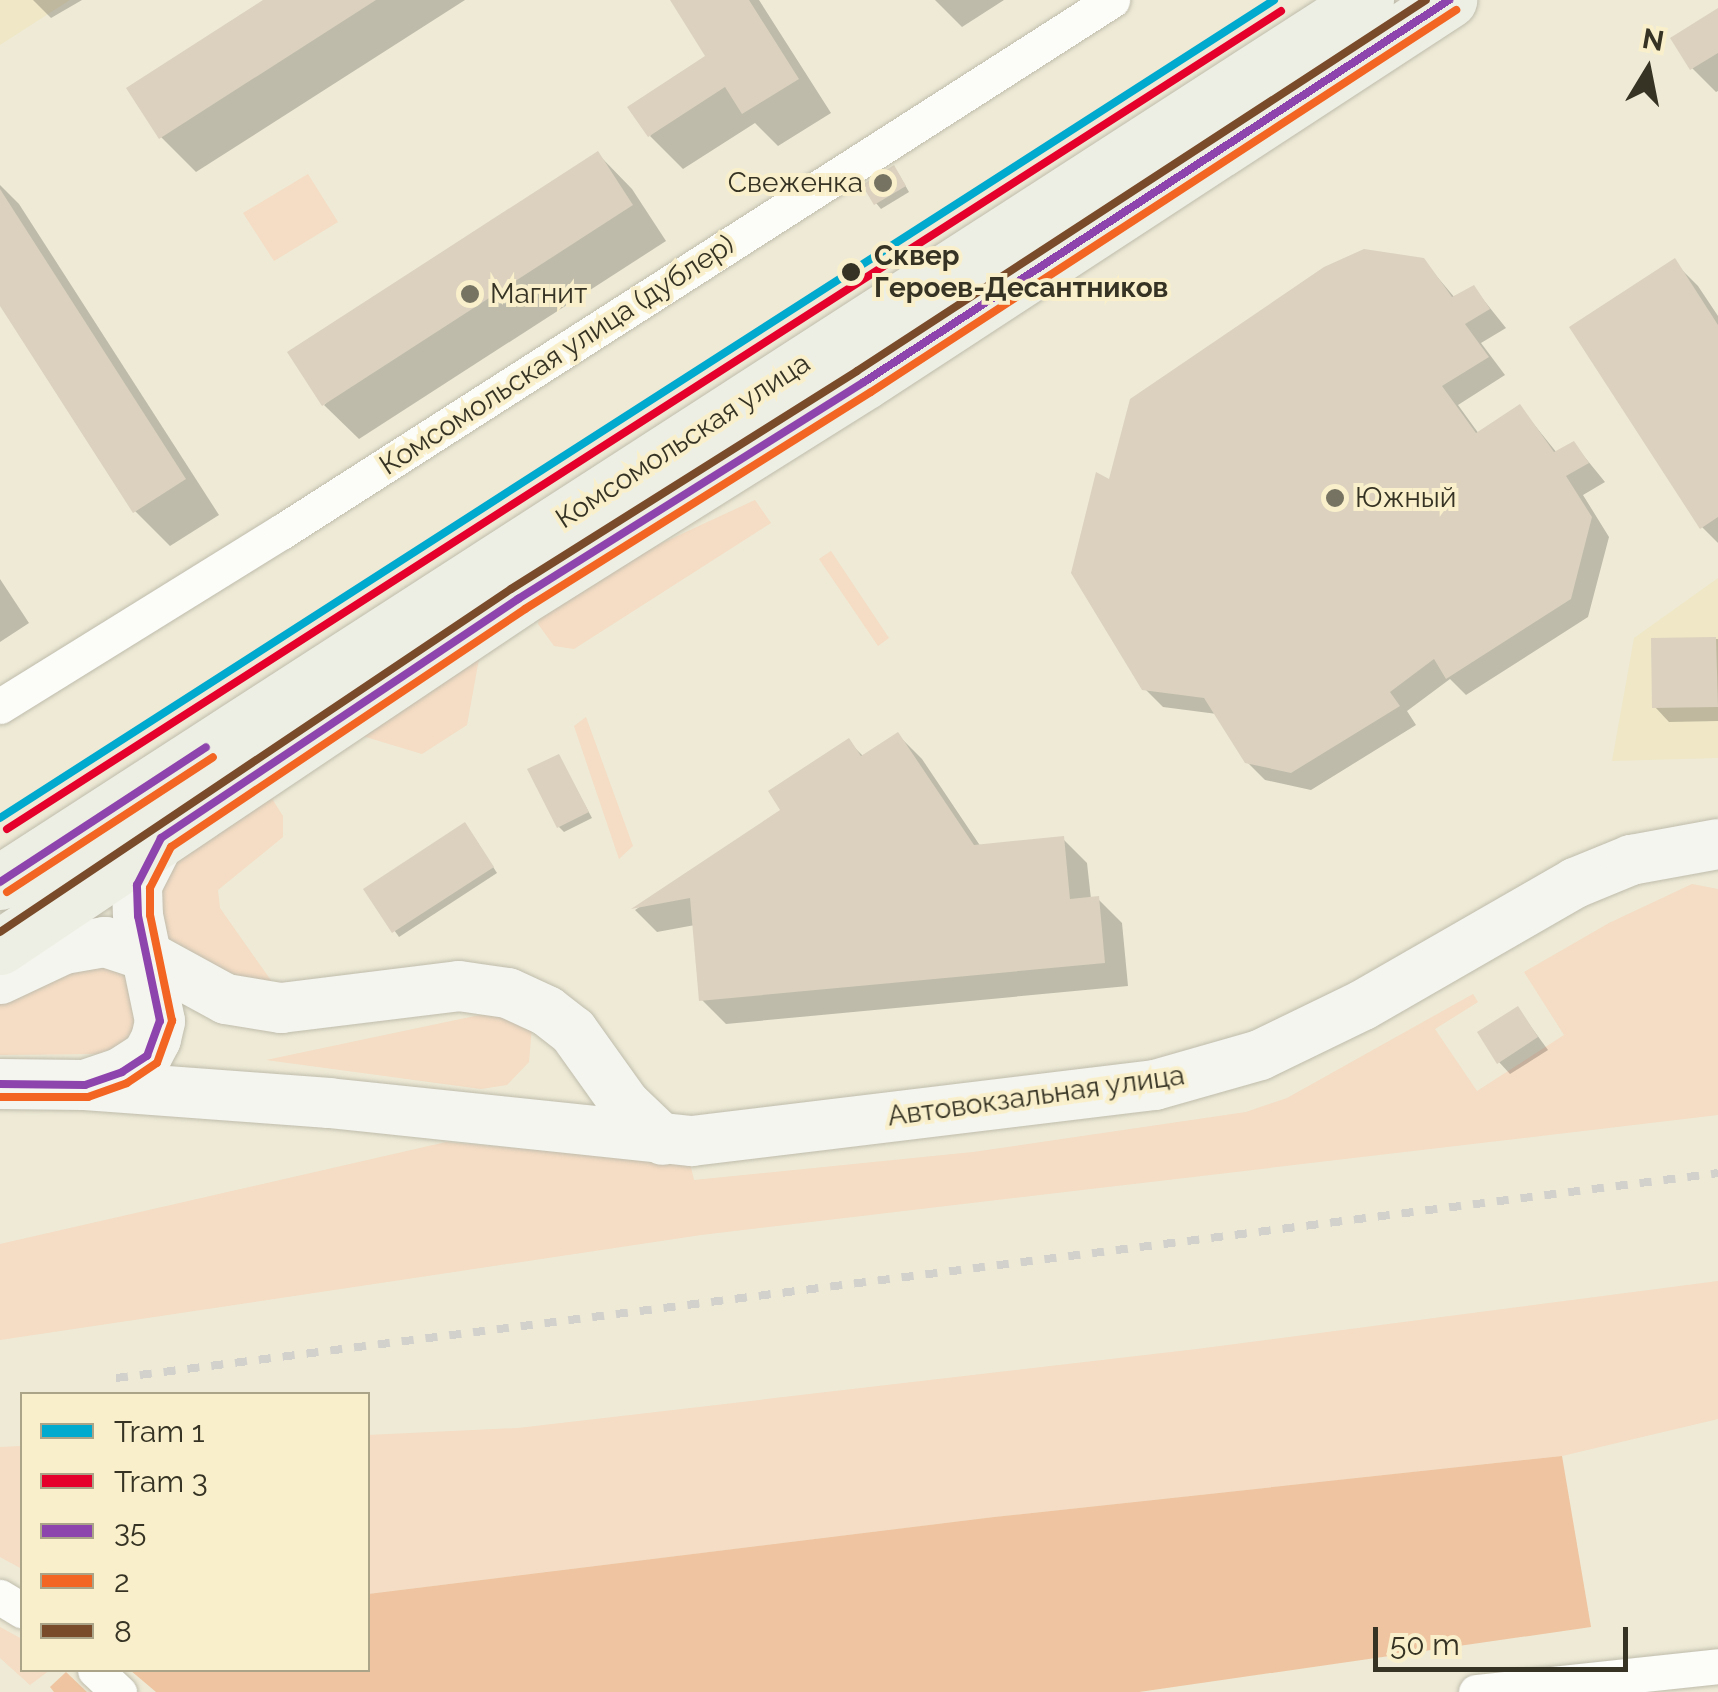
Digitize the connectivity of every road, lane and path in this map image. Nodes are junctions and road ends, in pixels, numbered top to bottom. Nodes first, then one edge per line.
1 (1112, 0) edge
2 (1366, 0) edge
3 (1450, 0) edge
4 (0, 706) edge
5 (160, 838) junction
6 (1718, 844) edge
7 (0, 882) edge
8 (0, 947) edge
9 (147, 956) junction
10 (0, 979) edge
11 (0, 1084) edge
12 (85, 1085) junction
13 (663, 1140) junction
14 (1718, 1666) edge
15 (97, 1672) edge
16 (118, 1692) edge
17 (1476, 1692) edge

1 - 4 street, Комсомольская улица (дублер)
2 - 7 main road, Комсомольская улица
3 - 5 main road, Комсомольская улица
5 - 8 main road, Комсомольская улица
5 - 9 street
6 - 13 street, Автовокзальная улица
9 - 10 street
9 - 12 street
9 - 13 street
11 - 12 street, Автовокзальная улица
12 - 13 street, Автовокзальная улица
14 - 17 street
15 - 16 street

